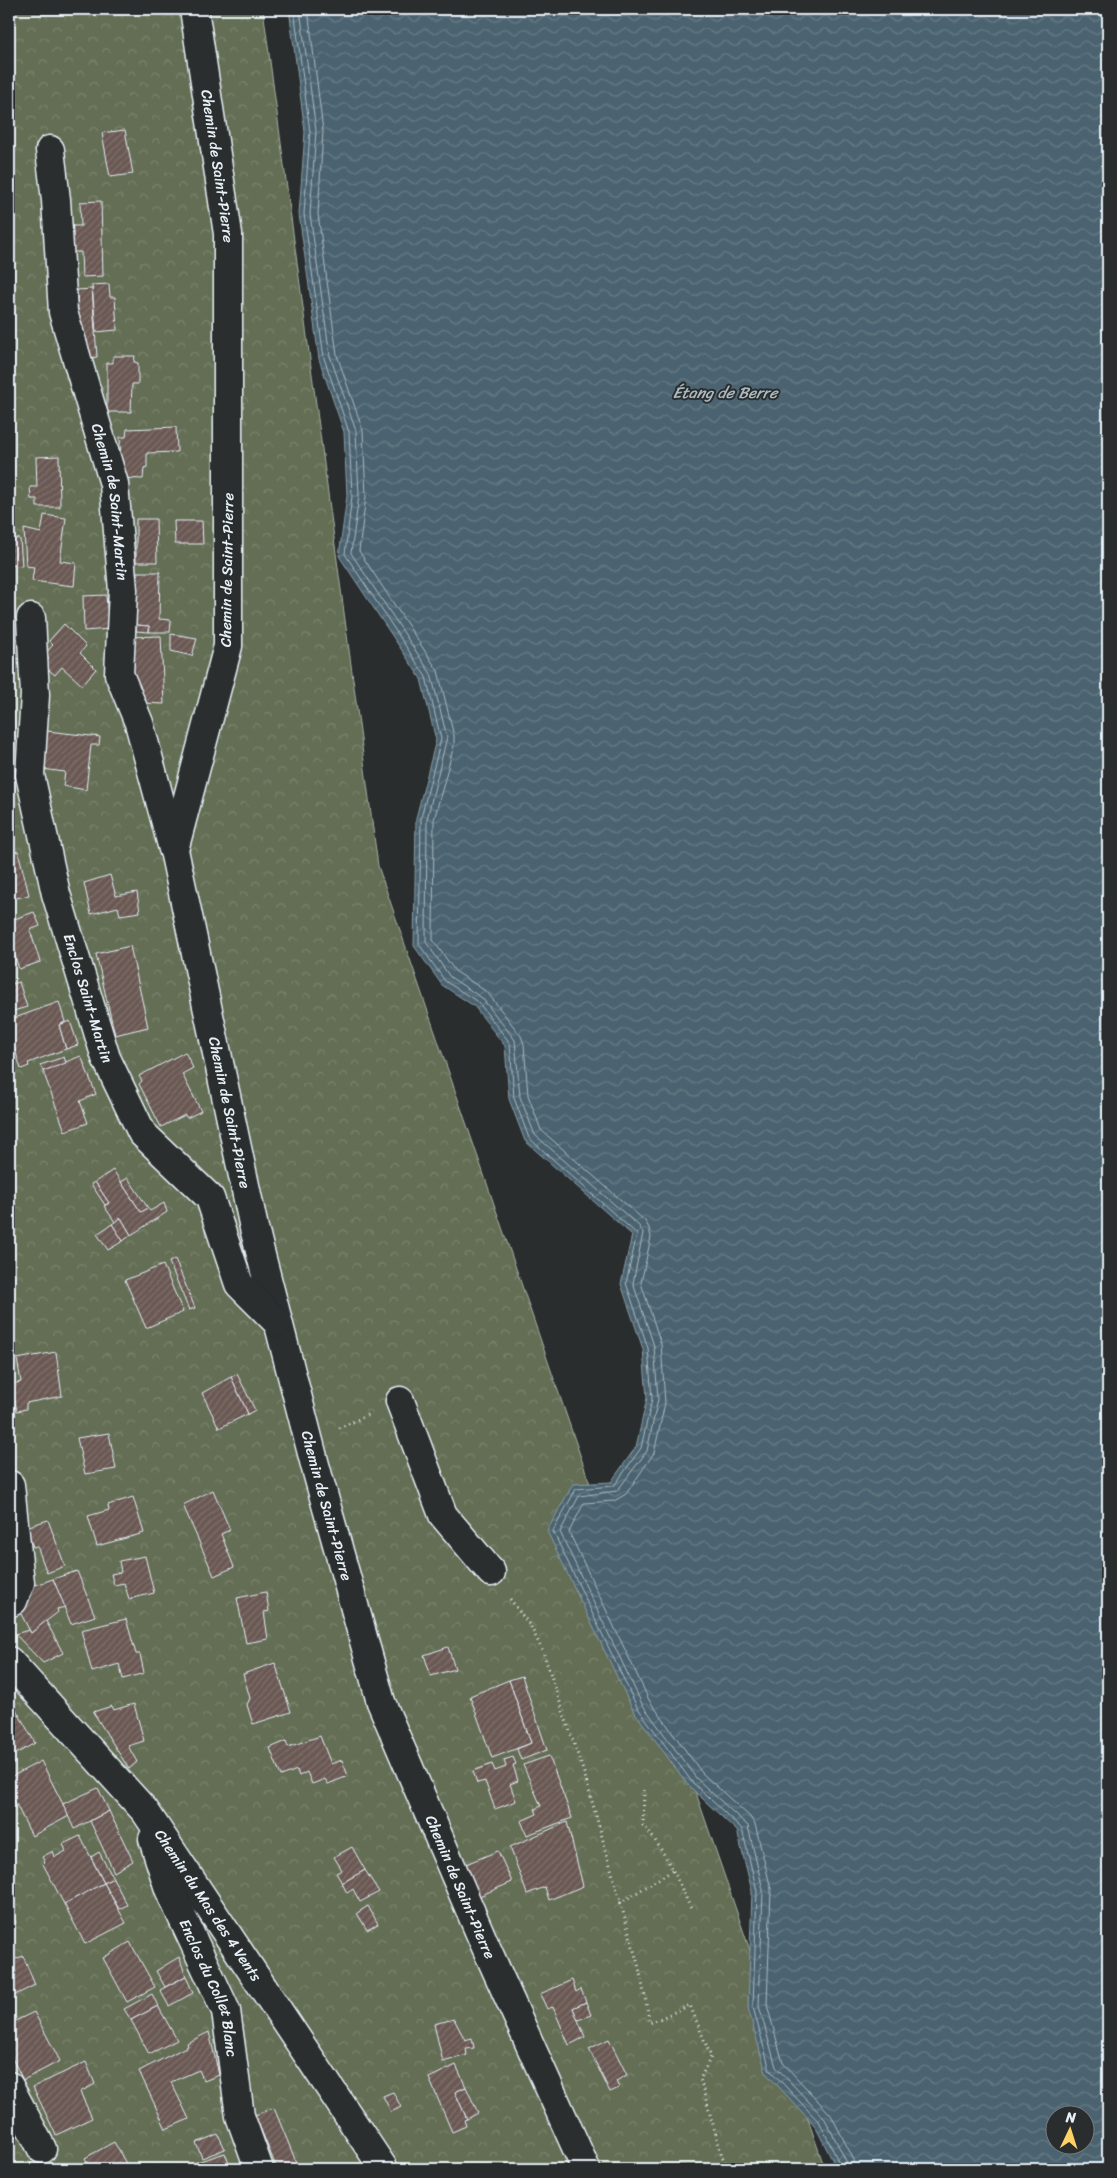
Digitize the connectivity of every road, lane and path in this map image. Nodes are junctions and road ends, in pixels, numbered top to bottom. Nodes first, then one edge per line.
1 (194, 9) edge
2 (50, 150) dead end
3 (31, 618) dead end
4 (174, 850) junction
5 (279, 1324) junction
6 (400, 1400) joint
7 (309, 1442) junction
8 (10, 1485) edge
9 (490, 1572) joint
10 (9, 1603) edge
11 (9, 1661) edge
12 (644, 1790) dead end
13 (145, 1811) junction
14 (673, 1870) junction
15 (620, 1903) junction
16 (692, 1911) dead end
17 (9, 2086) edge
18 (42, 2149) dead end
19 (259, 2169) edge
20 (384, 2169) edge
21 (586, 2169) edge
22 (729, 2169) edge

1 - 4 street, Chemin de Saint-Pierre
2 - 4 street, Chemin de Saint-Martin
3 - 5 street, Enclos Saint-Martin
4 - 5 street, Chemin de Saint-Pierre
5 - 7 street, Chemin de Saint-Pierre
6 - 7 path
6 - 9 street
7 - 21 street, Chemin de Saint-Pierre
8 - 10 street
9 - 15 path
11 - 13 street, Chemin du Mas des 4 Vents
12 - 14 path
13 - 19 street, Enclos du Collet Blanc
13 - 20 street, Chemin du Mas des 4 Vents
14 - 15 path
14 - 16 path
15 - 22 path
17 - 18 street

